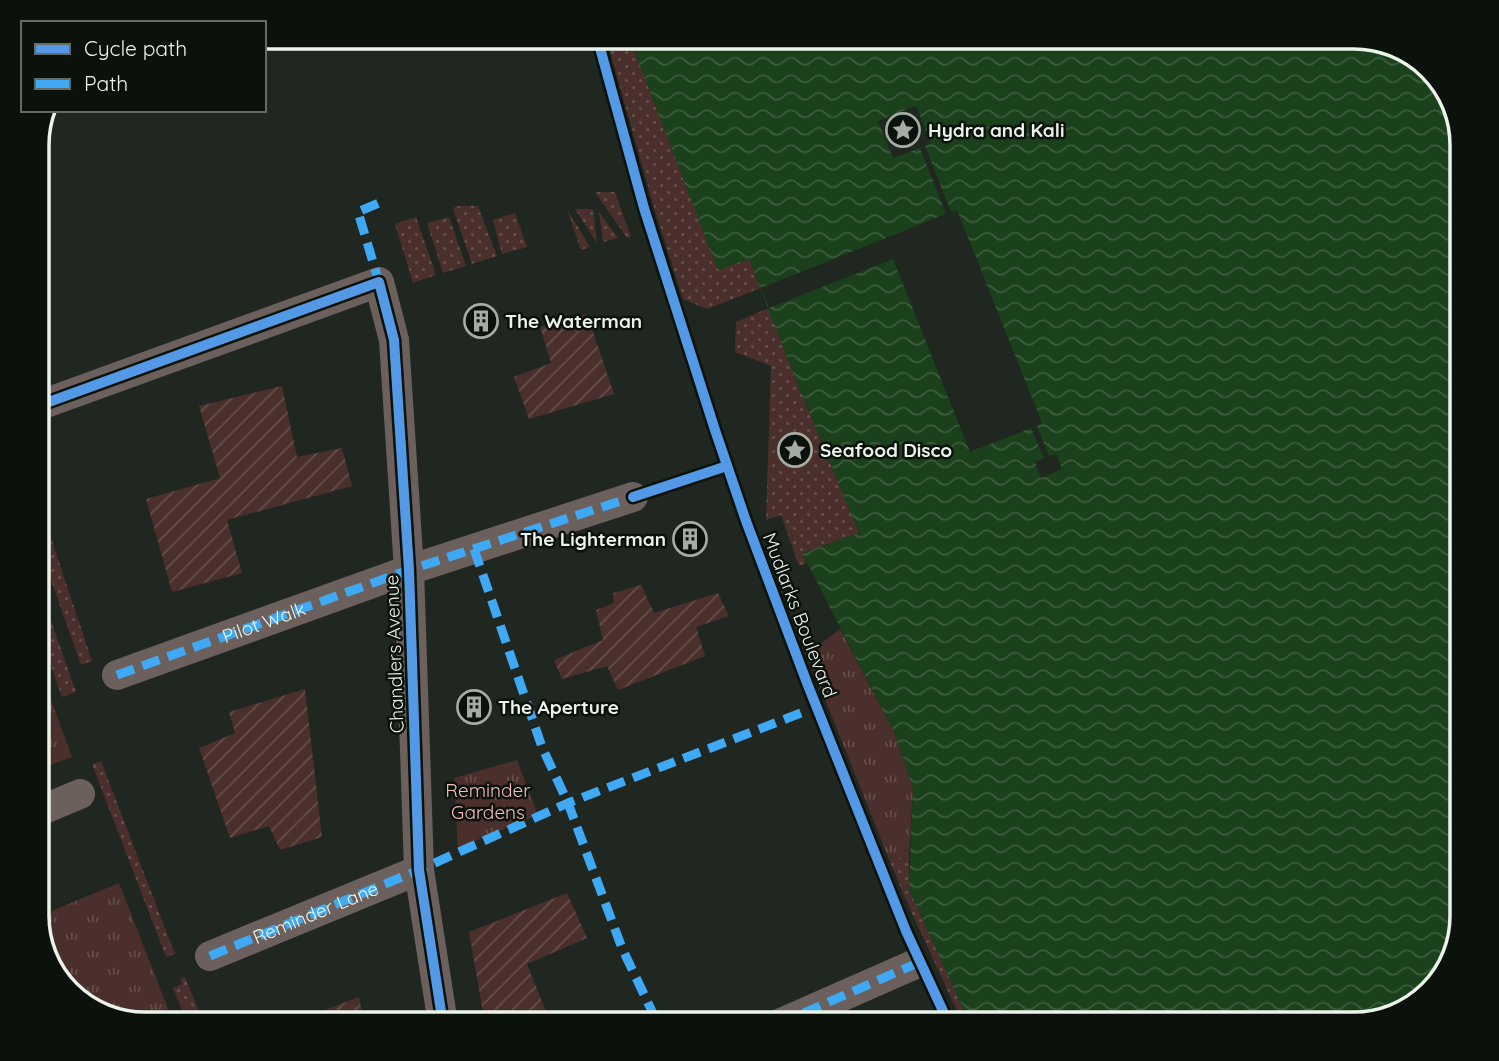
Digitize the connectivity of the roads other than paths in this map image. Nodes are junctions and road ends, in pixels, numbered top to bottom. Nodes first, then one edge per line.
1 (49, 402) edge
2 (633, 497) dead end
3 (409, 570) junction
4 (117, 675) dead end
5 (80, 794) dead end
6 (49, 807) edge
7 (419, 870) junction
8 (210, 956) dead end
9 (913, 965) dead end
10 (441, 1012) edge
11 (806, 1012) edge

1 - 3 street, Chandlers Avenue
2 - 3 street, Chandlers Avenue
3 - 4 street, Pilot Walk
3 - 7 street, Chandlers Avenue
5 - 6 street
7 - 8 street, Reminder Lane
7 - 10 street, Chandlers Avenue
9 - 11 street

